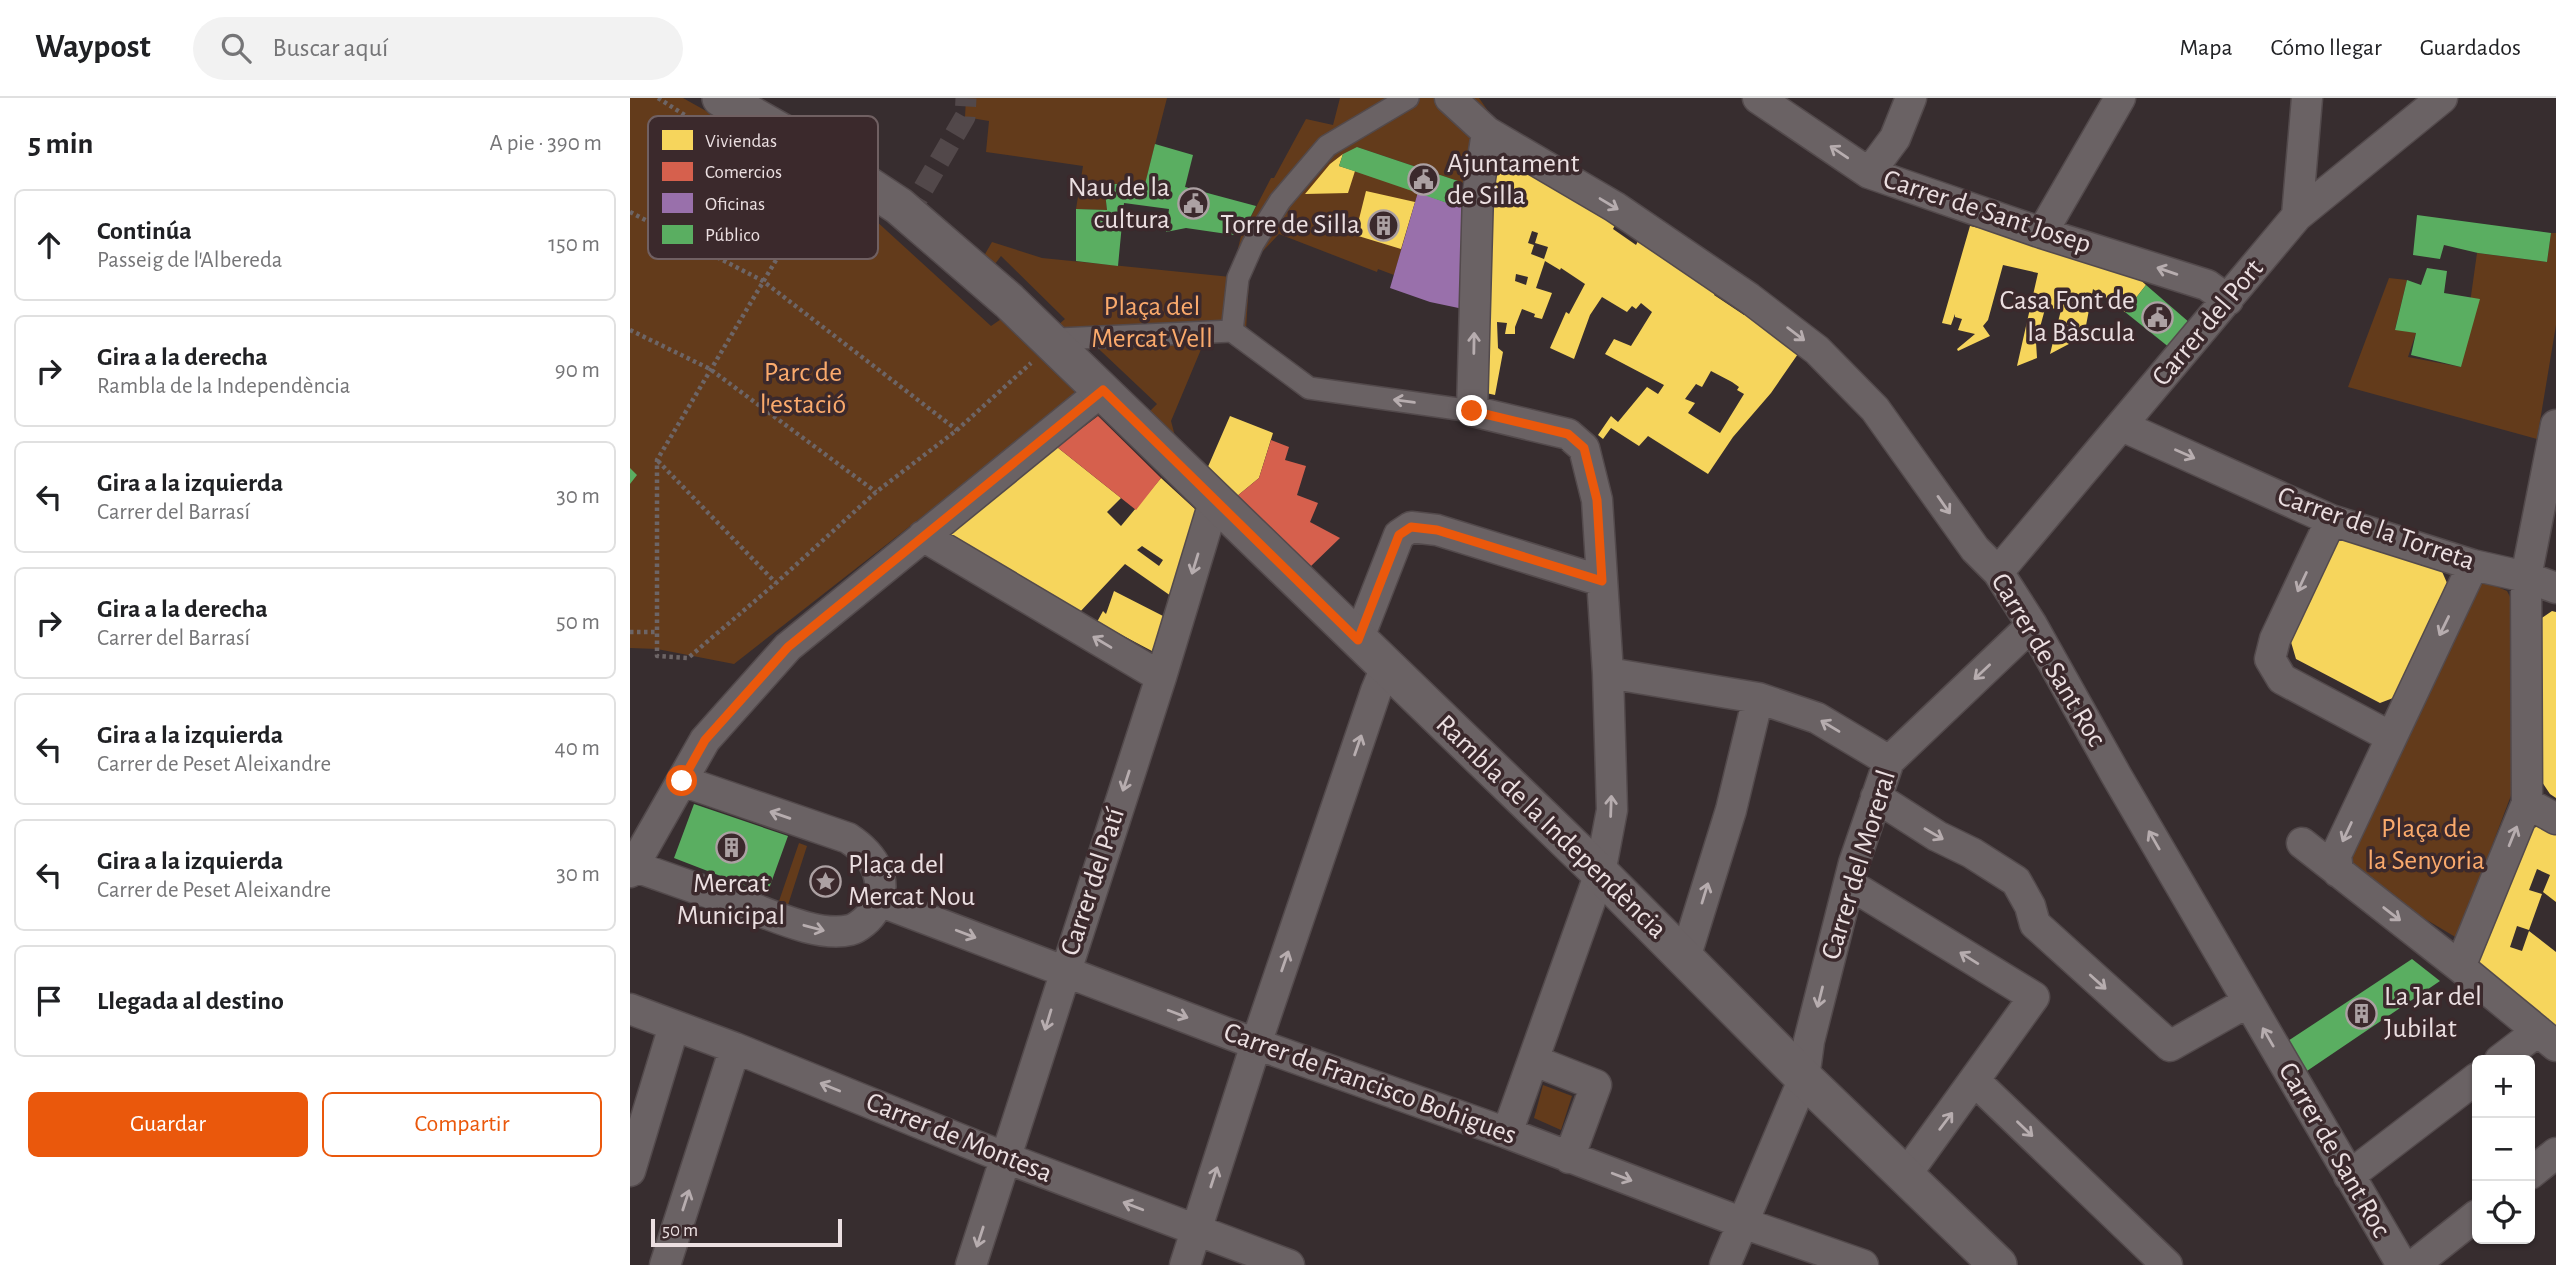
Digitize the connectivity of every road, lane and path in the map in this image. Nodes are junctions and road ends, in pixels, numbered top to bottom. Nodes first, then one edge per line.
1 (658, 98) edge
2 (721, 98) edge
3 (1408, 98) edge
4 (1450, 98) edge
5 (1758, 98) edge
6 (1912, 98) edge
7 (2120, 98) edge
8 (2307, 98) edge
9 (2442, 98) edge
10 (686, 116) edge
11 (753, 116) edge
12 (1487, 132) junction
13 (1869, 173) junction
14 (878, 192) edge
15 (630, 212) edge
16 (2297, 216) junction
17 (648, 221) edge
18 (2042, 233) junction
19 (721, 259) edge
20 (776, 259) edge
21 (763, 281) junction
22 (2228, 300) junction
23 (630, 330) edge
24 (1232, 331) junction
25 (1059, 339) dead end
26 (1041, 355) dead end
27 (710, 369) junction
28 (1103, 390) junction
29 (1472, 411) junction
30 (2556, 425) edge
31 (2122, 426) junction
32 (957, 430) junction
33 (657, 460) junction
34 (876, 492) junction
35 (1215, 499) junction
36 (2331, 520) junction
37 (923, 536) junction
38 (2473, 565) junction
39 (1998, 572) junction
40 (2526, 577) junction
41 (1602, 581) junction
42 (776, 583) junction
43 (2556, 588) edge
44 (2032, 625) junction
45 (630, 632) edge
46 (657, 632) junction
47 (1358, 640) junction
48 (1387, 667) junction
49 (1608, 673) junction
50 (1161, 677) junction
51 (1758, 698) junction
52 (2391, 737) junction
53 (1889, 761) junction
54 (682, 781) junction
55 (1877, 797) junction
56 (2527, 803) junction
57 (2556, 818) edge
58 (2302, 843) dead end
59 (632, 869) edge
60 (2338, 872) junction
61 (1600, 873) junction
62 (1849, 884) junction
63 (879, 901) junction
64 (1685, 958) junction
65 (2460, 967) junction
66 (1064, 971) junction
67 (2248, 1002) junction
68 (630, 1009) edge
69 (674, 1026) junction
70 (2547, 1038) edge
71 (1256, 1044) junction
72 (735, 1048) junction
73 (2511, 1055) edge
74 (1535, 1060) junction
75 (1804, 1078) junction
76 (1975, 1082) junction
77 (2472, 1082) edge
78 (1507, 1133) junction
79 (2556, 1153) edge
80 (1006, 1158) junction
81 (1569, 1158) junction
82 (2535, 1170) edge
83 (630, 1171) edge
84 (1905, 1176) junction
85 (2349, 1176) junction
86 (2472, 1219) edge
87 (1743, 1223) junction
88 (1196, 1230) junction
89 (665, 1265) edge
90 (971, 1265) edge
91 (1185, 1265) edge
92 (1289, 1265) edge
93 (1725, 1265) edge
94 (1863, 1265) edge
95 (1998, 1265) edge
96 (2167, 1265) edge
97 (2402, 1265) edge
98 (2414, 1265) edge

1 - 10 path
2 - 11 street, Rambla de la Independència
3 - 24 street
4 - 12 street, Carrer de Sant Roc
13 -> 5 street, Carrer de Sant Josep
6 - 13 street
7 - 18 street
8 - 16 street
9 - 16 street, Carrer del Port
29 -> 12 street
12 -> 39 street, Carrer de Sant Roc
13 - 18 street, Carrer de Sant Josep
14 - 28 street, Rambla de la Independència
15 - 17 path
16 - 22 street, Carrer del Port
22 -> 18 street, Carrer de Sant Josep
19 - 21 path
20 - 21 path
21 - 27 path
21 - 32 path
22 - 31 street, Carrer del Port
23 - 27 path
24 - 25 street
29 -> 24 street
26 - 32 path
27 - 33 path
27 - 34 path
28 - 35 street, Rambla de la Independència
28 - 37 street
29 - 41 street
30 - 40 street
31 -> 36 street, Carrer de la Torreta
31 - 39 street, Carrer del Port
32 - 34 path
33 - 42 path
33 - 46 path
34 - 42 path
35 - 47 street, Rambla de la Independència
35 -> 50 street, Carrer del Patí
36 - 38 street, Carrer de la Torreta
36 -> 52 street
50 -> 37 street
37 - 54 street
38 - 40 street, Carrer de la Torreta
38 -> 52 street
39 - 44 street, Carrer de Sant Roc
40 - 43 street, Carrer de la Torreta
40 - 56 street
41 - 47 street
41 - 49 street
42 - 46 path
44 -> 53 street, Carrer del Moreral
67 -> 44 street, Carrer de Sant Roc
45 - 46 path
47 - 48 street, Rambla de la Independència
48 - 61 street, Rambla de la Independència
71 -> 48 street
49 - 51 street
61 -> 49 street
50 -> 66 street, Carrer del Patí
53 -> 51 street
64 -> 51 street
52 -> 60 street
53 - 55 street, Carrer del Moreral
54 - 59 street
63 -> 54 street
55 - 62 street, Carrer del Moreral
55 -> 67 street
56 - 57 street
65 -> 56 street
58 - 60 street
59 -> 63 street
60 -> 65 street
61 - 64 street, Rambla de la Independència
61 - 74 street
62 -> 75 street, Carrer del Moreral
76 -> 62 street
63 -> 66 street, Carrer de Francisco Bohigues
64 - 75 street, Rambla de la Independència
65 - 70 street
66 -> 71 street, Carrer de Francisco Bohigues
66 -> 80 street, Carrer del Patí
85 -> 67 street, Carrer de Sant Roc
68 - 69 street, Carrer de Montesa
69 - 72 street, Carrer de Montesa
69 - 83 street
70 - 73 street
71 - 78 street, Carrer de Francisco Bohigues
88 -> 71 street
80 -> 72 street, Carrer de Montesa
89 -> 72 street
74 - 78 street
74 - 81 street
75 - 84 street, Rambla de la Independència
75 - 87 street, Carrer del Moreral
84 -> 76 street
76 -> 96 street
77 - 85 street
78 - 81 street, Carrer de Francisco Bohigues
79 - 82 street
88 -> 80 street, Carrer de Montesa
80 -> 90 street, Carrer del Patí
81 -> 87 street, Carrer de Francisco Bohigues
84 - 95 street, Rambla de la Independència
85 - 97 street, Carrer de Sant Roc
86 - 98 street
87 - 93 street, Carrer del Moreral
87 - 94 street, Carrer de Francisco Bohigues
88 - 91 street
88 - 92 street, Carrer de Montesa

